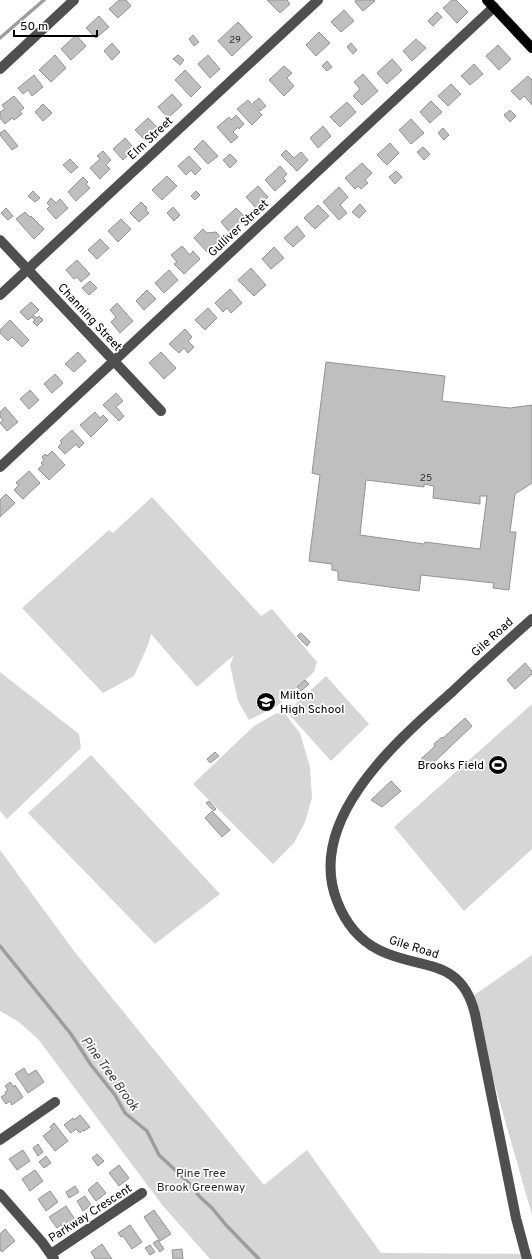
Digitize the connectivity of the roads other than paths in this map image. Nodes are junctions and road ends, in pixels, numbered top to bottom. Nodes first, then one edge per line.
1 (74, 0) edge
2 (318, 0) edge
3 (490, 4) edge
4 (532, 48) edge
5 (0, 69) edge
6 (0, 240) edge
7 (27, 269) junction
8 (0, 295) edge
9 (114, 362) junction
10 (161, 411) dead end
11 (0, 467) edge
12 (532, 619) edge
13 (55, 1102) dead end
14 (0, 1140) edge
15 (142, 1193) dead end
16 (0, 1194) edge
17 (52, 1256) edge
18 (527, 1259) edge

1 - 5 street
2 - 7 street, Elm Street
3 - 4 main road
3 - 9 street, Gulliver Street
6 - 7 street, Channing Street
7 - 8 street, Elm Street
7 - 9 street, Channing Street
9 - 10 street, Channing Street
9 - 11 street, Gulliver Street
12 - 18 street, Gile Road
13 - 14 street
15 - 17 street, Parkway Crescent
16 - 17 street, Parkway Crescent

